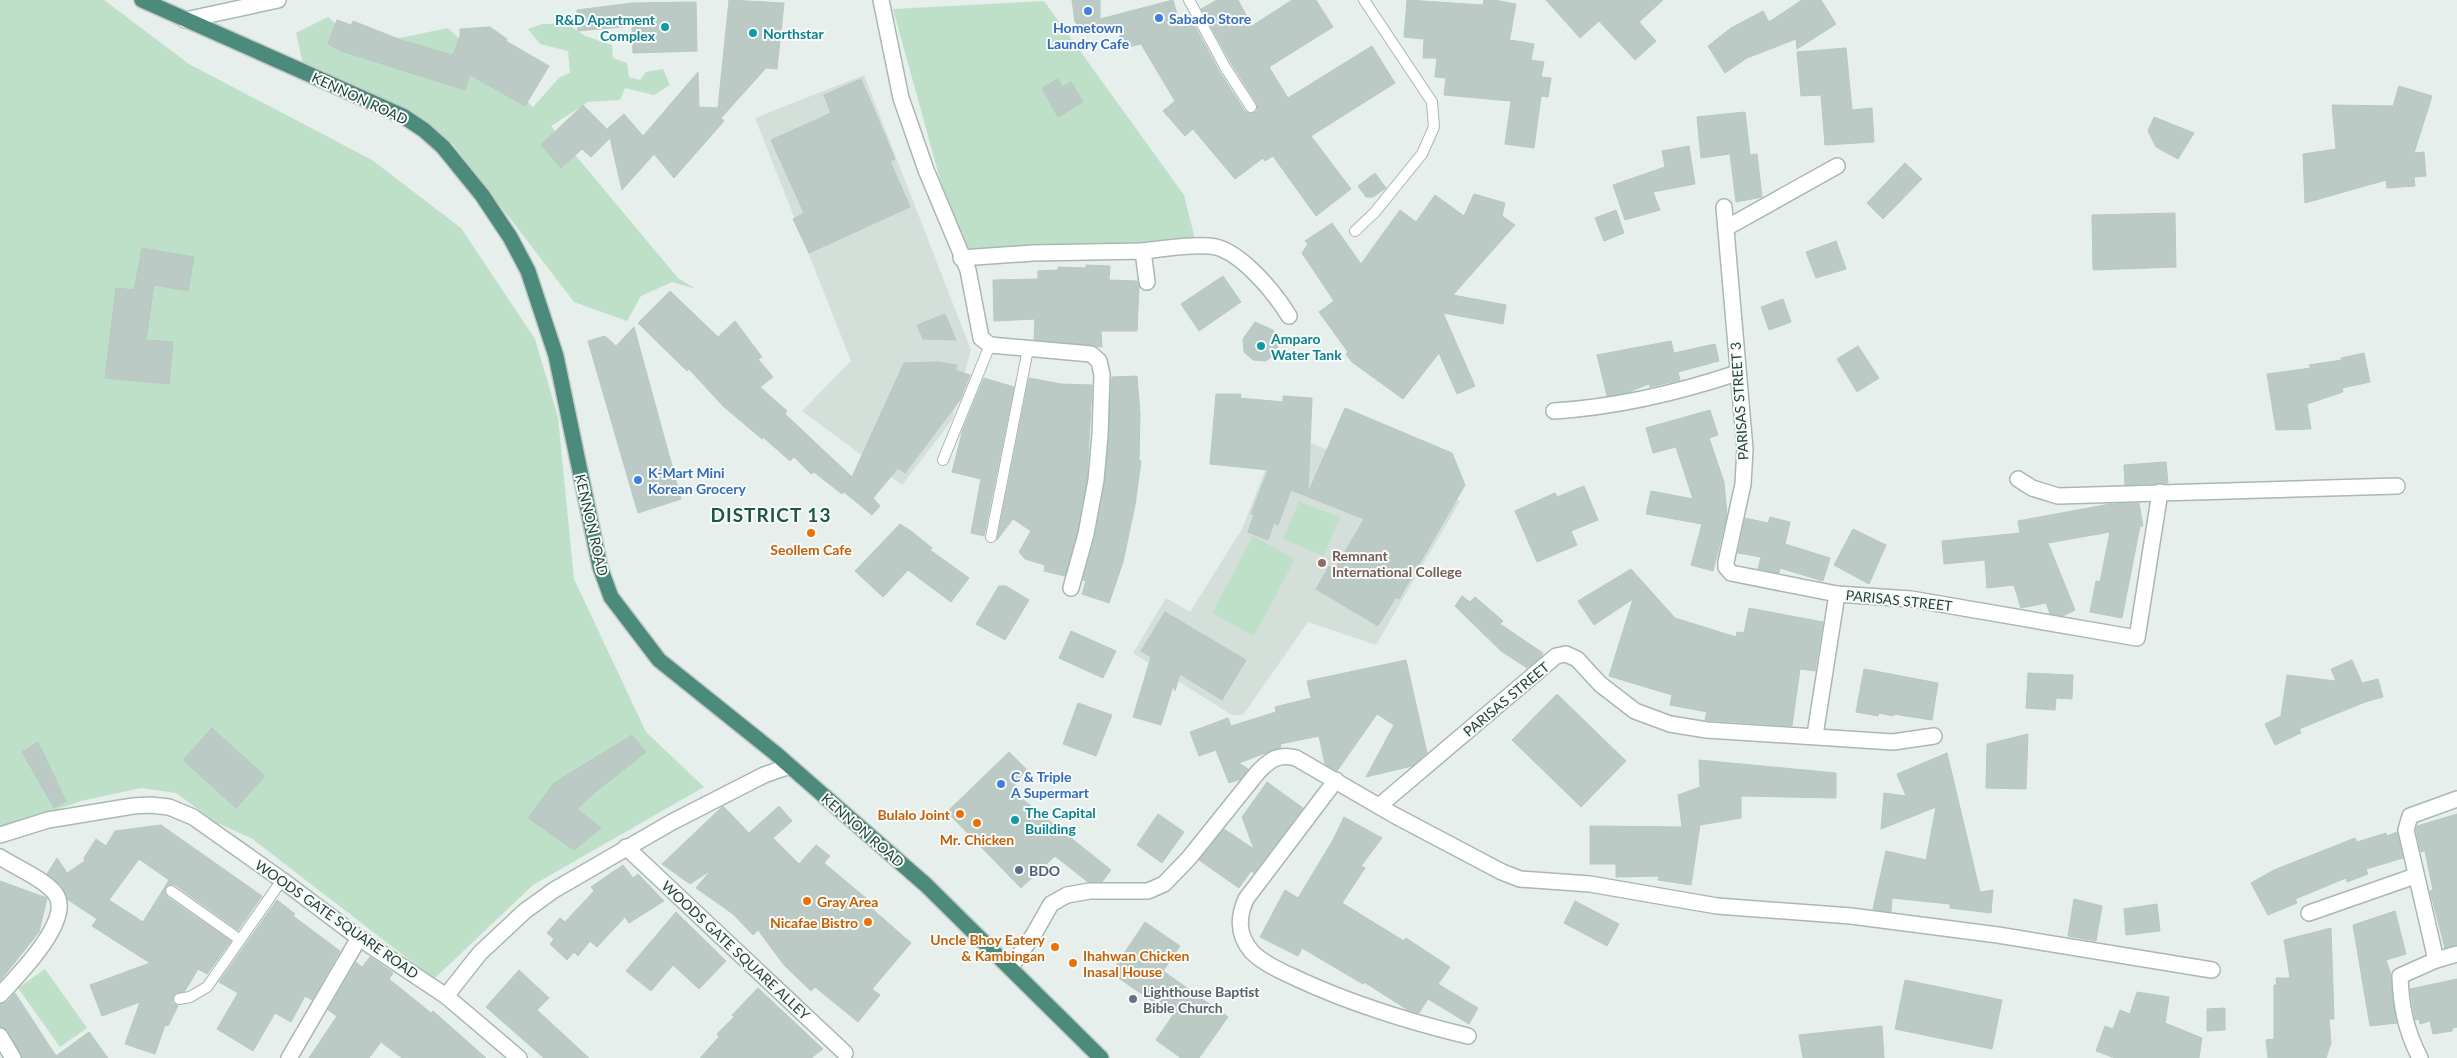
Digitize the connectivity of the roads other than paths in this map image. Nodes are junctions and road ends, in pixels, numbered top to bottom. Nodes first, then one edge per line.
1 (142, 0) edge
2 (278, 0) edge
3 (881, 0) edge
4 (1189, 0) edge
5 (1364, 0) edge
6 (185, 20) junction
7 (1251, 107) dead end
8 (1837, 166) dead end
9 (1724, 207) dead end
10 (1726, 228) junction
11 (1355, 231) dead end
12 (1142, 251) junction
13 (961, 258) junction
14 (1147, 282) dead end
15 (1289, 316) dead end
16 (990, 345) junction
17 (1028, 349) junction
18 (1737, 373) junction
19 (1554, 411) dead end
20 (943, 460) dead end
21 (2018, 479) dead end
22 (2396, 486) dead end
23 (2160, 492) junction
24 (991, 537) dead end
25 (1071, 588) dead end
26 (1837, 594) junction
27 (1815, 735) junction
28 (1934, 736) dead end
29 (775, 753) junction
30 (790, 766) junction
31 (764, 774) junction
32 (1336, 780) junction
33 (2457, 799) edge
34 (1379, 806) junction
35 (0, 835) edge
36 (626, 847) junction
37 (0, 857) edge
38 (2415, 876) junction
39 (282, 880) junction
40 (172, 891) dead end
41 (2309, 913) dead end
42 (359, 938) junction
43 (239, 939) junction
44 (2457, 954) edge
45 (2436, 960) junction
46 (1010, 968) junction
47 (2212, 970) dead end
48 (0, 995) edge
49 (446, 996) junction
50 (178, 999) dead end
51 (0, 1036) edge
52 (1468, 1036) dead end
53 (845, 1053) dead end
54 (13, 1058) edge
55 (289, 1058) edge
56 (519, 1058) edge
57 (1101, 1058) edge
58 (2420, 1058) edge

1 - 6 highway, KENNON ROAD
2 - 6 street
3 - 13 street
4 - 7 lane
5 - 11 lane
6 - 29 highway, KENNON ROAD
8 - 10 street
9 - 10 street, PARISAS STREET 3
10 - 18 street, PARISAS STREET 3
12 - 13 street
12 - 14 street
12 - 15 street
13 - 16 street
16 - 17 street
16 - 20 lane
17 - 24 lane
17 - 25 street
18 - 19 street
18 - 26 street, PARISAS STREET 3
21 - 23 street
22 - 23 street
23 - 26 street, PARISAS STREET
26 - 27 street, PARISAS STREET
27 - 28 street
27 - 34 street, PARISAS STREET
29 - 30 highway, KENNON ROAD
29 - 31 street
30 - 31 street
30 - 46 highway, KENNON ROAD
31 - 36 street
32 - 34 street
32 - 46 street
32 - 52 street
33 - 38 street
34 - 47 street
35 - 39 street, WOODS GATE SQUARE ROAD
36 - 49 street
36 - 53 street, WOODS GATE SQUARE ALLEY
37 - 48 street
38 - 41 street
38 - 45 street
39 - 42 street, WOODS GATE SQUARE ROAD
39 - 43 lane
40 - 43 lane
42 - 49 street, WOODS GATE SQUARE ROAD
42 - 55 street
43 - 50 lane
44 - 45 street
45 - 58 street
46 - 57 highway, KENNON ROAD
49 - 56 street, WOODS GATE SQUARE ROAD
51 - 54 street

